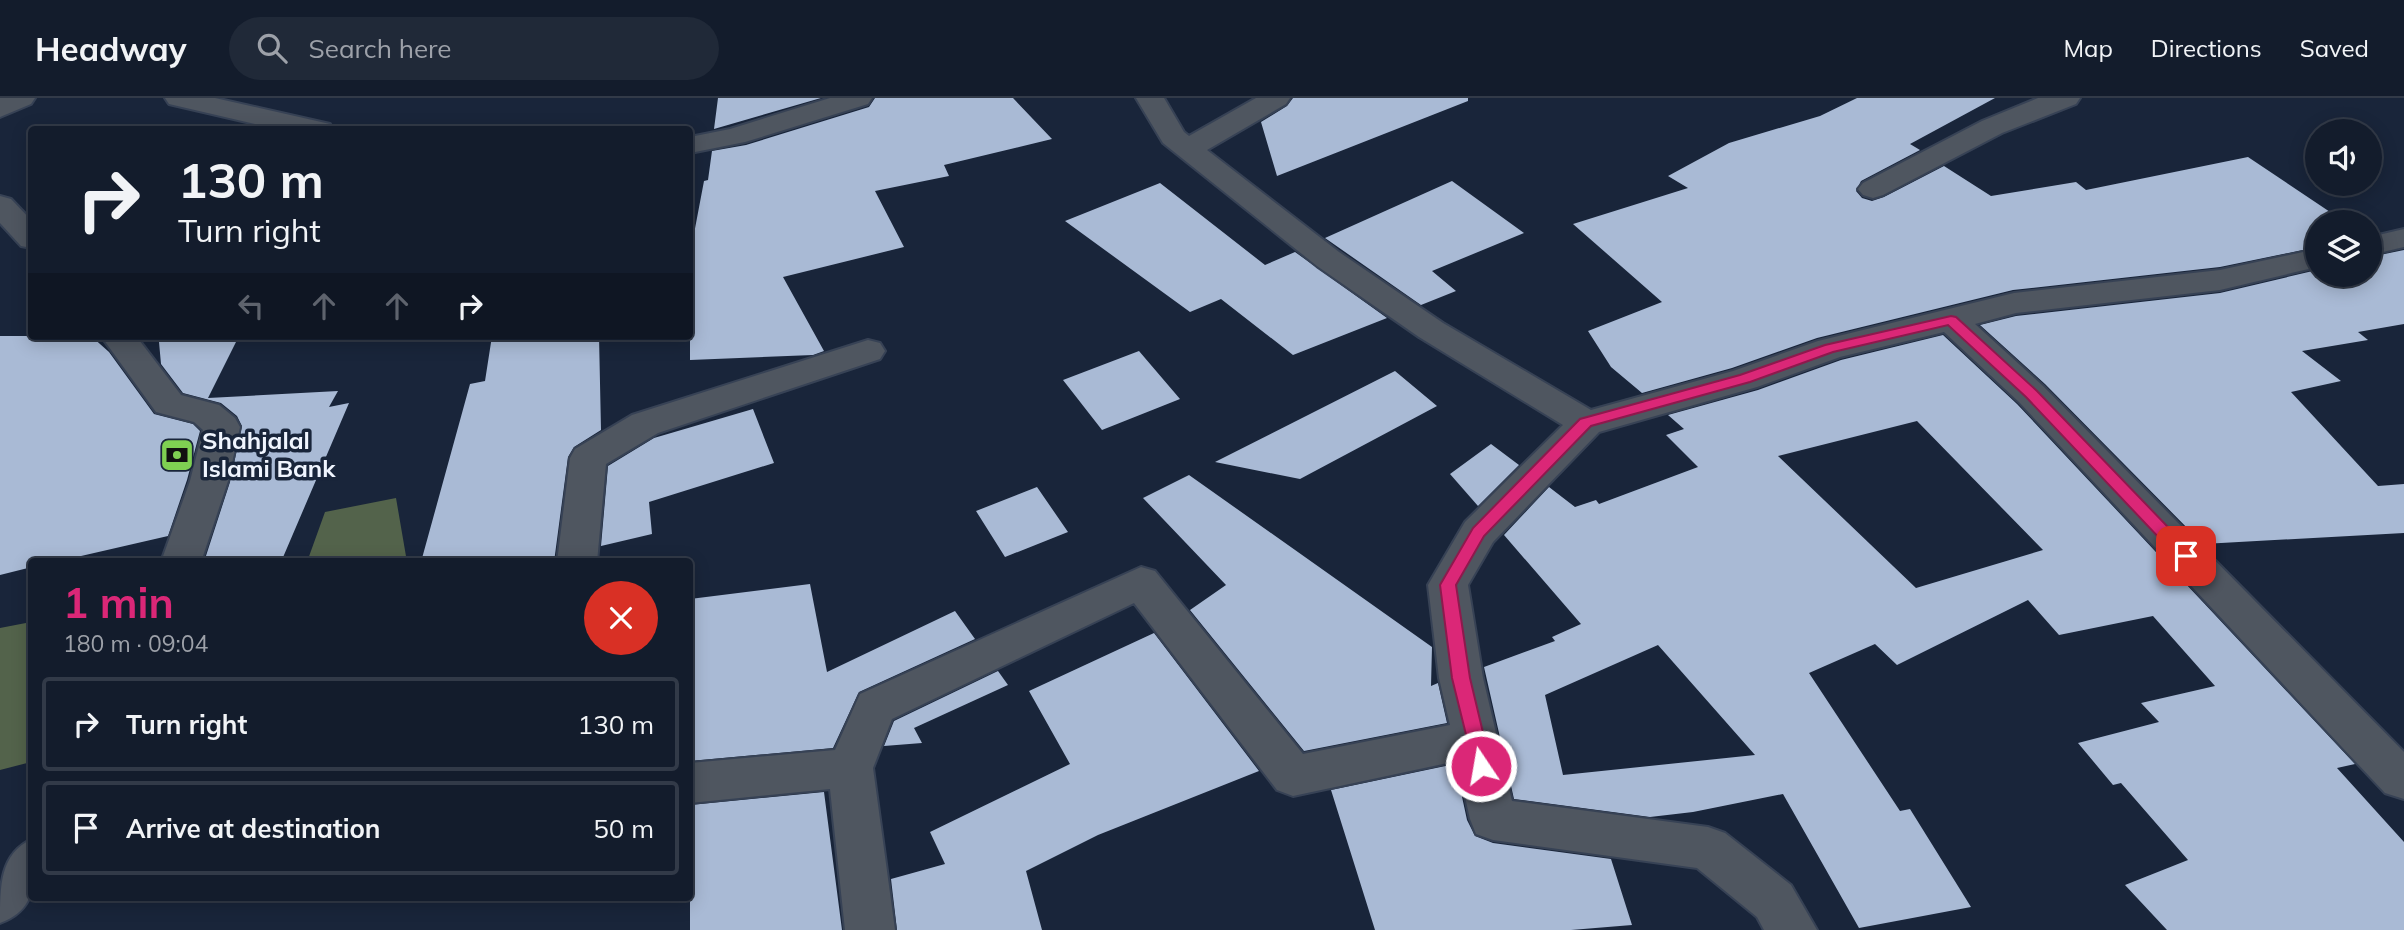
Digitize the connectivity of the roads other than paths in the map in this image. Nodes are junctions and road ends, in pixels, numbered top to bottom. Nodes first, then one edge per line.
1 (21, 98) edge
2 (180, 98) edge
3 (858, 98) edge
4 (1150, 98) edge
5 (1276, 98) edge
6 (2066, 98) edge
7 (0, 109) edge
8 (302, 126) edge
9 (693, 144) edge
10 (1189, 148) junction
11 (1873, 189) dead end
12 (0, 205) edge
13 (28, 235) edge
14 (2404, 238) edge
15 (2382, 243) edge
16 (2305, 261) edge
17 (1951, 320) junction
18 (121, 340) edge
19 (868, 351) dead end
20 (1586, 422) junction
21 (182, 558) edge
22 (577, 558) edge
23 (1475, 739) junction
24 (850, 768) junction
25 (2403, 780) edge
26 (693, 783) edge
27 (28, 865) edge
28 (0, 900) edge
29 (870, 930) edge
30 (1792, 930) edge

1 - 7 street
2 - 8 street
3 - 9 street
4 - 10 street
5 - 10 street
6 - 11 street
10 - 20 street
12 - 13 street
14 - 15 street
16 - 17 street
17 - 20 street
17 - 25 street
18 - 21 street
19 - 22 street
20 - 23 street
23 - 24 street
23 - 30 street
24 - 26 street
24 - 29 street
27 - 28 street

